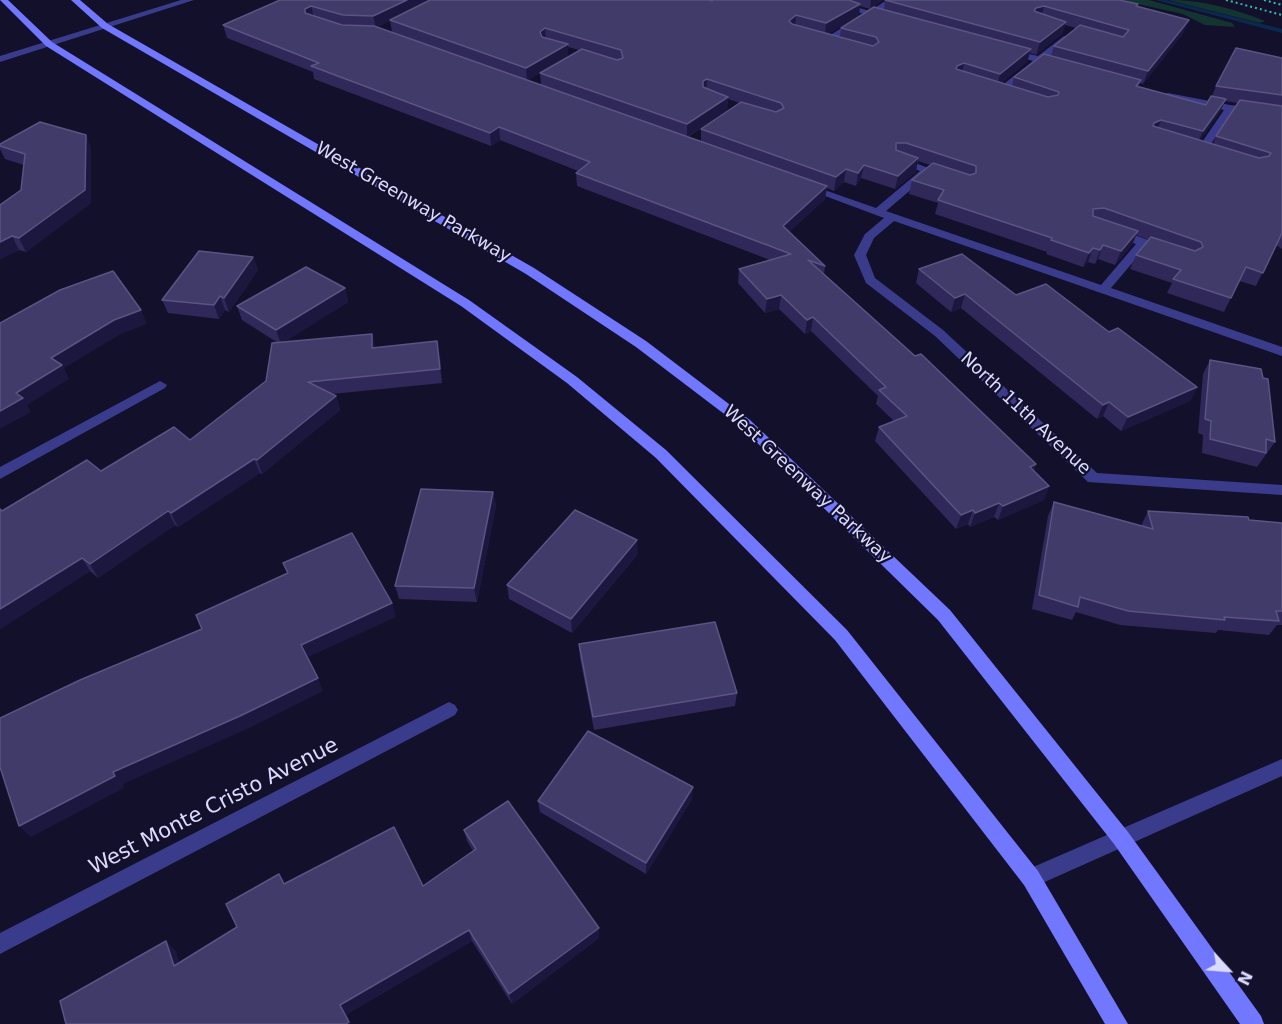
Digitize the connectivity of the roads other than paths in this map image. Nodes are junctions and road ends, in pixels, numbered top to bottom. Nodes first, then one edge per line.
1 (3, 0) edge
2 (75, 0) edge
3 (190, 0) edge
4 (821, 0) edge
5 (893, 0) edge
6 (872, 14) junction
7 (894, 20) edge
8 (105, 26) junction
9 (1065, 29) edge
10 (816, 38) edge
11 (828, 41) junction
12 (49, 44) junction
13 (838, 45) edge
14 (995, 48) edge
15 (0, 59) edge
16 (1040, 60) junction
17 (1061, 66) edge
18 (999, 92) edge
19 (1159, 93) edge
20 (1230, 108) junction
21 (1282, 114) edge
22 (1189, 147) edge
23 (1201, 151) junction
24 (1212, 154) edge
25 (899, 160) edge
26 (927, 170) junction
27 (957, 180) edge
28 (800, 184) edge
29 (879, 212) junction
30 (892, 217) junction
31 (1104, 229) edge
32 (1143, 243) junction
33 (1180, 256) edge
34 (1103, 290) junction
35 (1282, 352) edge
36 (160, 385) dead end
37 (0, 474) edge
38 (1282, 490) edge
39 (449, 710) dead end
40 (1282, 767) edge
41 (1121, 838) junction
42 (1031, 878) junction
43 (0, 944) edge
44 (1117, 1024) edge
45 (1253, 1024) edge

1 - 12 main road
2 - 8 main road, West Greenway Parkway
3 - 8 street
4 - 6 street
5 - 6 street
6 - 7 street
6 - 11 street
8 - 12 street
8 - 41 main road, West Greenway Parkway
9 - 16 street
10 - 11 street
11 - 13 street
12 - 15 street
12 - 42 main road
14 - 16 street
16 - 17 street
16 - 18 street
19 - 20 street
20 - 21 street
20 - 23 street
22 - 23 street
23 - 24 street
25 - 26 street
26 - 27 street
26 - 29 street
28 - 29 street
29 - 30 street
30 - 34 street
30 - 38 street, North 11th Avenue
31 - 32 street
32 - 33 street
32 - 34 street
34 - 35 street
36 - 37 street
39 - 43 street, West Monte Cristo Avenue
40 - 41 street
41 - 42 street
41 - 45 main road, West Greenway Parkway
42 - 44 main road

